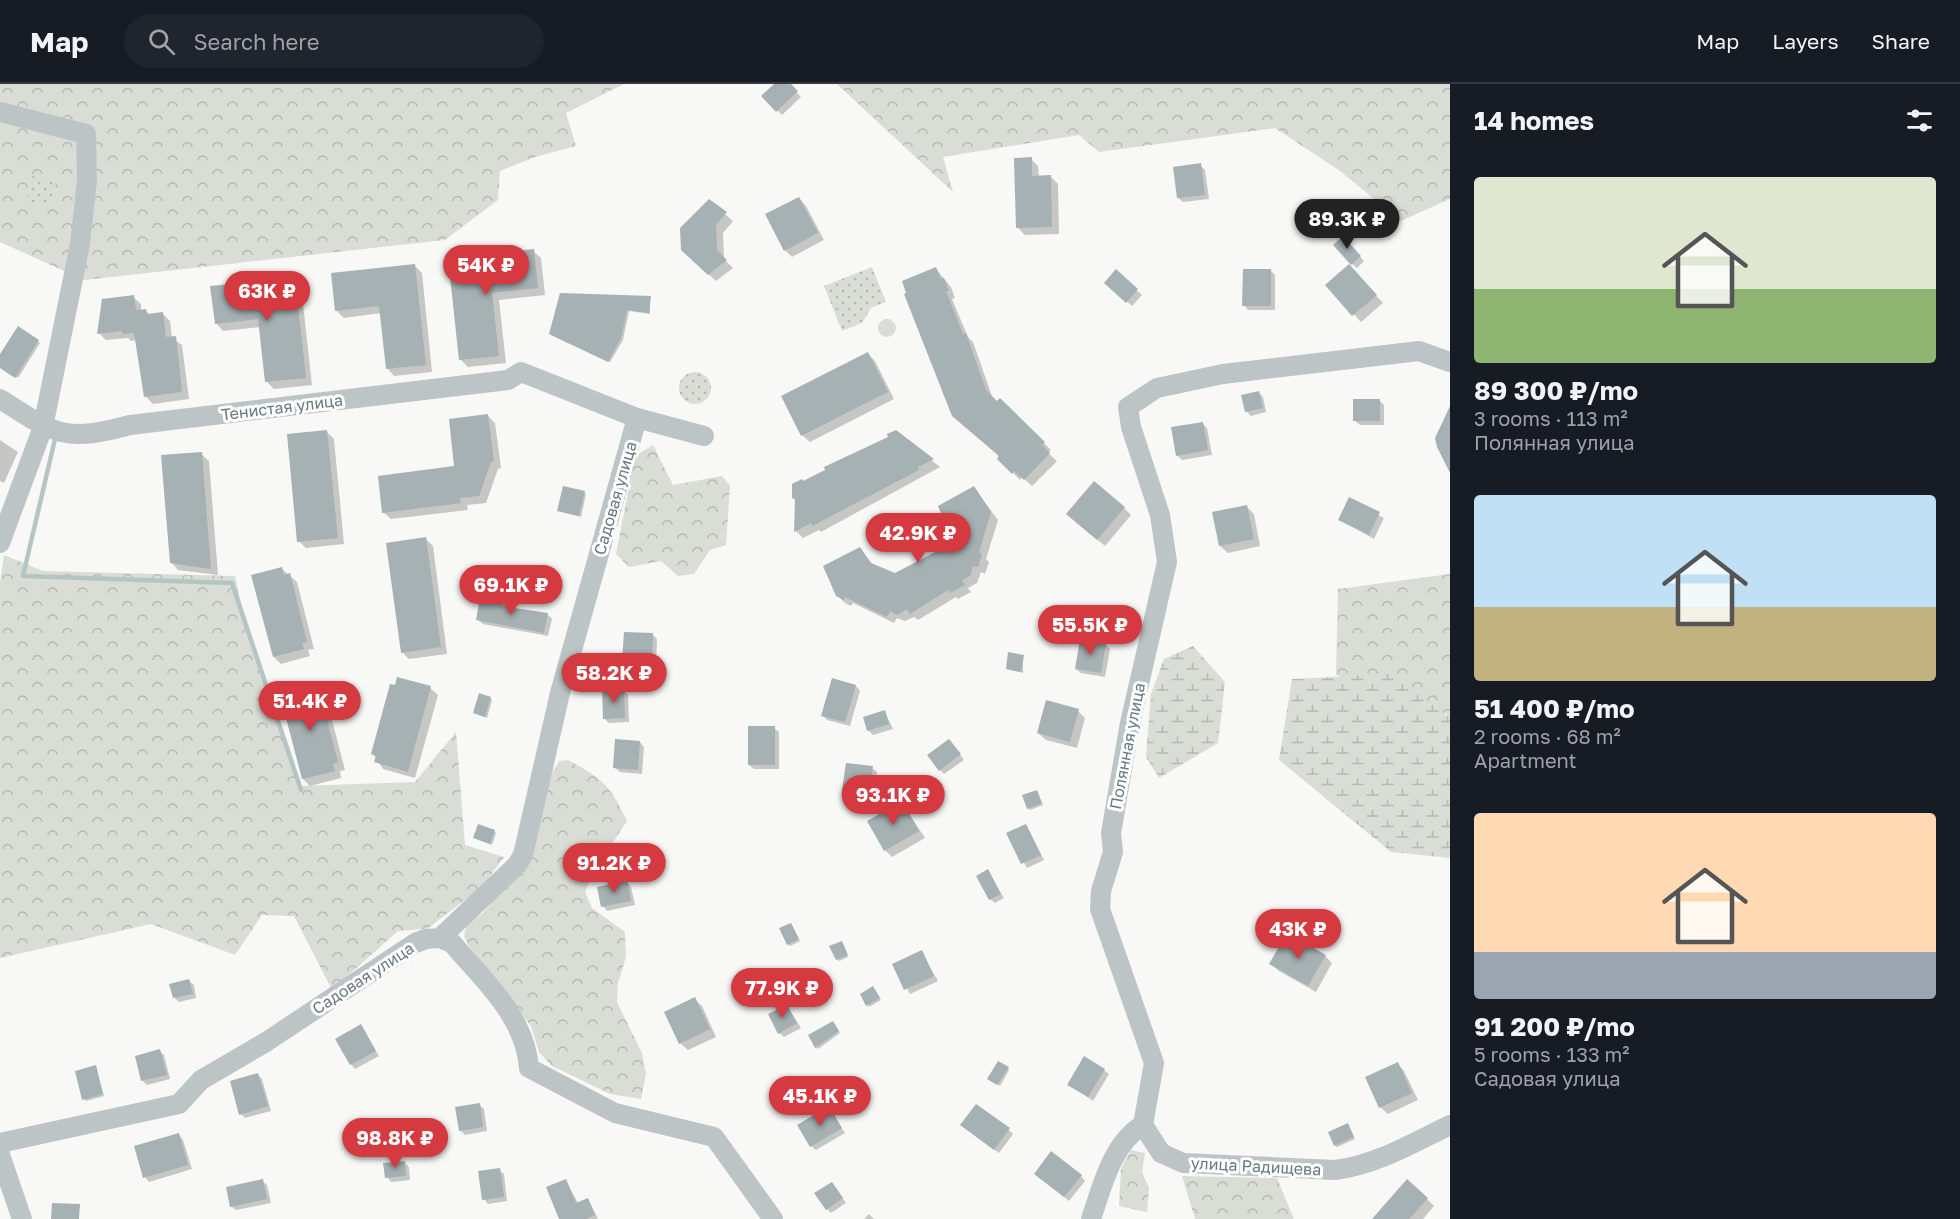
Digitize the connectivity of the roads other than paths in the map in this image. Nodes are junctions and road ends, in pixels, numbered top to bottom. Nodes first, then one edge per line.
1 (0, 112) edge
2 (1450, 362) edge
3 (0, 399) edge
4 (637, 418) junction
5 (43, 427) junction
6 (704, 436) dead end
7 (0, 543) edge
8 (440, 938) junction
9 (1143, 1125) junction
10 (1450, 1125) edge
11 (0, 1143) edge
12 (0, 1155) edge
13 (22, 1219) edge
14 (773, 1219) edge
15 (1091, 1219) edge

1 - 5 street
2 - 9 street, Полянная улица
3 - 5 street, Тенистая улица
4 - 5 street, Тенистая улица
4 - 6 street
4 - 8 street, Садовая улица
5 - 7 street
8 - 11 street, Садовая улица
8 - 14 street
9 - 10 street, улица Радищева
9 - 15 street
12 - 13 street

